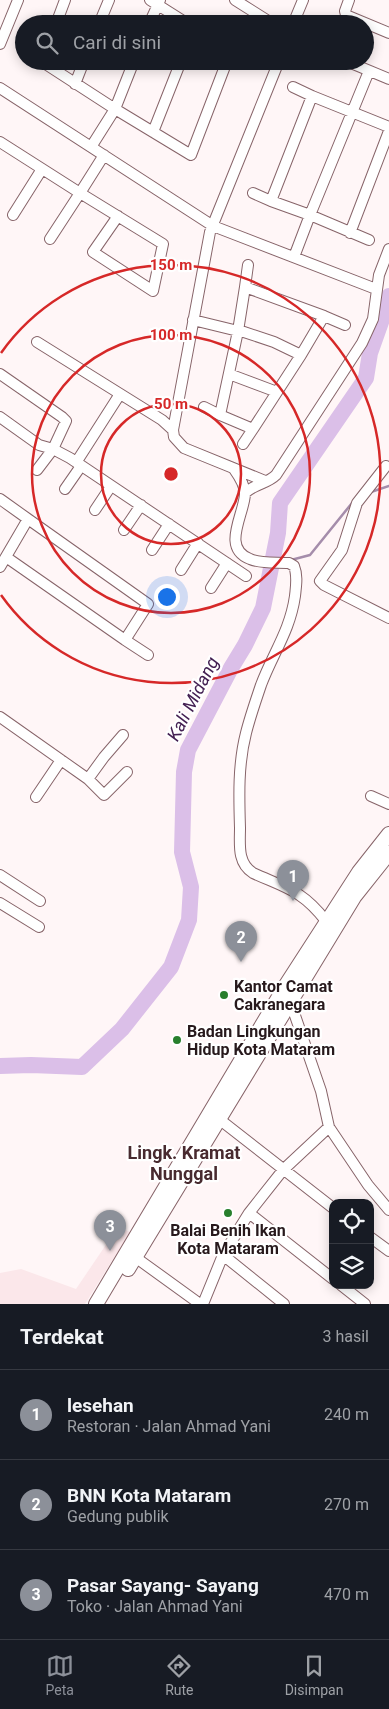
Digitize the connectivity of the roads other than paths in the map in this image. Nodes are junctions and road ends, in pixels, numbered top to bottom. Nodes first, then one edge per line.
1 (18, 0) edge
2 (65, 0) edge
3 (109, 0) edge
4 (235, 0) edge
5 (303, 0) edge
6 (349, 0) edge
7 (156, 2) edge
8 (59, 15) edge
9 (103, 15) edge
10 (152, 15) edge
11 (175, 15) edge
12 (259, 15) edge
13 (297, 15) edge
14 (346, 15) edge
15 (374, 27) edge
16 (389, 33) edge
17 (0, 44) edge
18 (54, 70) edge
19 (80, 70) edge
20 (131, 70) edge
21 (177, 70) edge
22 (224, 70) edge
23 (275, 70) edge
24 (369, 71) joint
25 (389, 79) edge
26 (75, 84) junction
27 (293, 87) dead end
28 (0, 88) edge
29 (312, 96) junction
30 (115, 110) junction
31 (352, 112) junction
32 (389, 129) edge
33 (153, 132) junction
34 (2, 147) edge
35 (91, 147) junction
36 (104, 156) junction
37 (42, 169) junction
38 (80, 193) junction
39 (253, 193) dead end
40 (271, 200) junction
41 (13, 215) dead end
42 (310, 215) junction
43 (118, 216) junction
44 (213, 226) junction
45 (350, 233) junction
46 (50, 239) dead end
47 (370, 240) dead end
48 (389, 249) edge
49 (294, 257) junction
50 (248, 265) dead end
51 (245, 287) junction
52 (376, 289) junction
53 (324, 316) junction
54 (193, 320) junction
55 (345, 325) dead end
56 (238, 331) junction
57 (37, 342) dead end
58 (302, 355) junction
59 (0, 374) edge
60 (229, 374) junction
61 (277, 392) junction
62 (120, 394) junction
63 (204, 407) dead end
64 (220, 415) junction
65 (0, 418) edge
66 (253, 428) junction
67 (173, 430) junction
68 (244, 444) dead end
69 (53, 449) junction
70 (80, 462) junction
71 (386, 466) dead end
72 (234, 469) junction
73 (37, 470) dead end
74 (265, 481) junction
75 (111, 486) junction
76 (65, 489) dead end
77 (245, 493) junction
78 (0, 499) edge
79 (140, 505) junction
80 (95, 510) dead end
81 (28, 519) junction
82 (169, 524) junction
83 (124, 530) dead end
84 (198, 543) junction
85 (152, 550) dead end
86 (6, 558) junction
87 (228, 563) junction
88 (0, 567) edge
89 (180, 570) dead end
90 (246, 576) dead end
91 (211, 588) dead end
92 (389, 618) edge
93 (125, 640) junction
94 (148, 655) dead end
95 (0, 717) edge
96 (123, 736) dead end
97 (61, 760) junction
98 (127, 772) dead end
99 (88, 779) junction
100 (371, 796) dead end
101 (36, 797) dead end
102 (389, 804) edge
103 (389, 834) edge
104 (389, 853) edge
105 (0, 875) edge
106 (40, 901) dead end
107 (0, 903) edge
108 (326, 921) junction
109 (39, 927) dead end
110 (301, 973) junction
111 (290, 1001) junction
112 (218, 1119) junction
113 (329, 1127) junction
114 (283, 1170) junction
115 (329, 1205) edge
116 (389, 1210) edge
117 (249, 1213) junction
118 (144, 1233) junction
119 (374, 1239) edge
120 (389, 1251) edge
121 (223, 1255) junction
122 (135, 1257) junction
123 (329, 1276) edge
124 (346, 1289) edge
125 (96, 1304) edge
126 (106, 1304) edge
127 (202, 1304) edge
128 (284, 1304) edge
129 (365, 1304) edge

1 - 17 street
2 - 8 street
3 - 9 street
4 - 12 street
5 - 13 street
6 - 14 street
7 - 10 street
7 - 11 street
15 - 16 street
18 - 26 street
19 - 26 street
20 - 30 street
21 - 33 street
22 - 33 street
23 - 44 street
24 - 25 street
24 - 31 street
26 - 30 street
27 - 29 street
28 - 35 street
29 - 31 street
29 - 40 street
30 - 33 street
30 - 35 street
31 - 32 street
31 - 42 street
32 - 45 street
34 - 37 street
35 - 36 street
36 - 38 street
36 - 44 street
37 - 38 street
37 - 41 street
38 - 43 street
38 - 46 street
39 - 40 street
40 - 42 street
42 - 45 street
42 - 49 street
43 - 43 street
44 - 49 street
44 - 54 street
45 - 47 street
48 - 52 street
49 - 52 street
50 - 51 street
51 - 53 street
51 - 56 street
52 - 74 street
53 - 55 street
53 - 58 street
54 - 56 street
54 - 67 street
56 - 58 street
56 - 60 street
57 - 62 street
58 - 61 street
59 - 69 street
60 - 61 street
60 - 64 street
61 - 66 street
62 - 67 street
62 - 70 street
63 - 64 street
64 - 66 street
65 - 69 street
66 - 68 street
67 - 72 street
69 - 70 street
69 - 73 street
70 - 75 street
70 - 76 street
71 - 92 street
72 - 74 street
72 - 77 street
74 - 77 street
75 - 79 street
75 - 80 street
77 - 108 street
78 - 81 street
79 - 82 street
79 - 83 street
81 - 86 street
81 - 93 street
82 - 84 street
82 - 85 street
84 - 87 street
84 - 89 street
86 - 88 street
86 - 93 street
87 - 90 street
87 - 91 street
93 - 94 street
95 - 97 street
96 - 99 street
97 - 99 street
97 - 101 street
98 - 99 street
100 - 102 street
103 - 108 highway
104 - 110 highway
105 - 106 street
107 - 109 street
108 - 110 highway
110 - 111 highway
110 - 118 highway
111 - 112 highway
111 - 113 street
112 - 114 street
112 - 118 highway
113 - 114 street
113 - 116 street
114 - 115 street
114 - 117 street
117 - 121 street
117 - 123 street
118 - 122 highway
118 - 125 highway
119 - 120 street
121 - 127 street
121 - 128 street
122 - 126 highway
122 - 127 street
124 - 129 street

